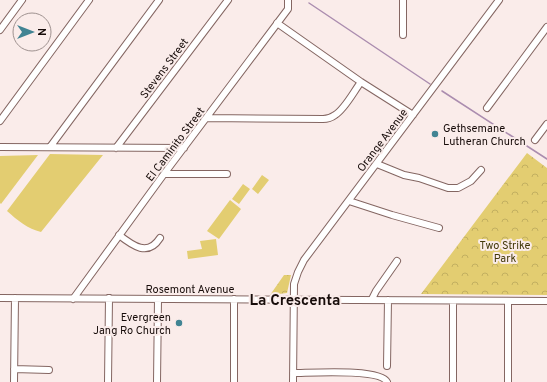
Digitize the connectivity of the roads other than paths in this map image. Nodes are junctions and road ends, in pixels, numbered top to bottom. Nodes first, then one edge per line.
1 (22, 0) edge
2 (89, 0) edge
3 (159, 0) edge
4 (228, 0) edge
5 (288, 0) edge
6 (403, 0) edge
7 (500, 0) edge
8 (278, 23) junction
9 (547, 27) edge
10 (0, 30) edge
11 (403, 35) dead end
12 (361, 82) junction
13 (487, 108) dead end
14 (413, 115) junction
15 (207, 118) junction
16 (0, 121) edge
17 (547, 124) edge
18 (535, 140) dead end
19 (0, 147) edge
20 (50, 147) junction
21 (116, 148) junction
22 (184, 148) junction
23 (377, 164) junction
24 (481, 170) dead end
25 (164, 174) junction
26 (227, 174) dead end
27 (348, 200) junction
28 (439, 228) dead end
29 (120, 235) junction
30 (160, 238) dead end
31 (397, 261) dead end
32 (0, 298) edge
33 (15, 298) junction
34 (109, 298) junction
35 (158, 298) junction
36 (73, 299) junction
37 (234, 299) junction
38 (294, 299) junction
39 (372, 299) junction
40 (388, 300) junction
41 (453, 301) junction
42 (508, 301) junction
43 (547, 301) edge
44 (387, 366) dead end
45 (14, 370) junction
46 (49, 370) dead end
47 (293, 373) junction
48 (14, 382) edge
49 (108, 382) edge
50 (157, 382) edge
51 (234, 382) edge
52 (293, 382) edge
53 (387, 382) edge
54 (453, 382) edge
55 (508, 382) edge

1 - 10 street
2 - 16 street
3 - 20 street
4 - 21 street, Stevens Street
5 - 8 street, El Caminito Street
6 - 11 street
7 - 14 street, Orange Avenue
8 - 12 street
8 - 15 street, El Caminito Street
9 - 13 street
12 - 14 street
12 - 15 street
14 - 23 street, Orange Avenue
15 - 22 street, El Caminito Street
17 - 18 street
19 - 20 street
20 - 21 street
21 - 22 street
22 - 25 street, El Caminito Street
23 - 24 street
23 - 27 street, Orange Avenue
25 - 26 street
25 - 29 street, El Caminito Street
27 - 28 street
27 - 38 street, Orange Avenue
29 - 30 street
29 - 36 street, El Caminito Street
31 - 39 street
32 - 33 street, Rosemont Avenue
33 - 36 street, Rosemont Avenue
33 - 45 street
34 - 35 street, Rosemont Avenue
34 - 36 street, Rosemont Avenue
34 - 49 street
35 - 37 street, Rosemont Avenue
35 - 50 street
37 - 38 street, Rosemont Avenue
37 - 51 street
38 - 39 street, Rosemont Avenue
38 - 47 street, Orange Avenue
39 - 40 street, Rosemont Avenue
40 - 41 street, Rosemont Avenue
40 - 44 street
41 - 42 street, Rosemont Avenue
41 - 54 street
42 - 43 street, Rosemont Avenue
42 - 55 street
45 - 46 street
45 - 48 street
47 - 52 street, Orange Avenue
47 - 53 street

